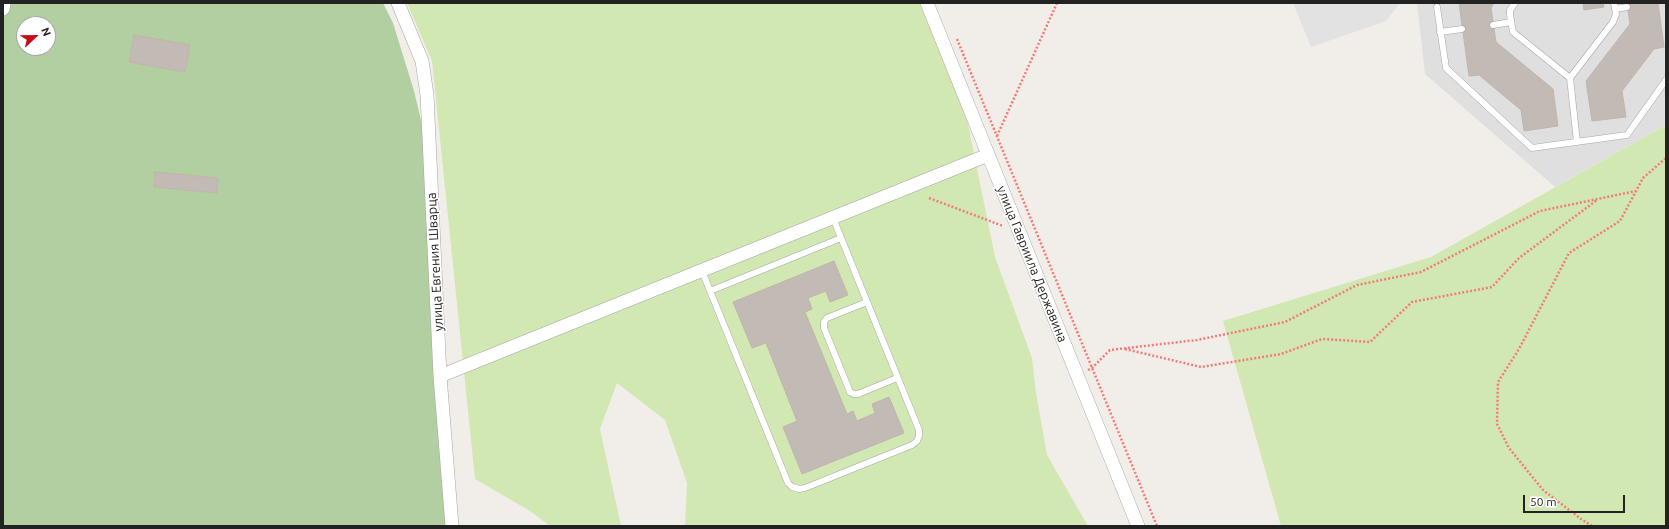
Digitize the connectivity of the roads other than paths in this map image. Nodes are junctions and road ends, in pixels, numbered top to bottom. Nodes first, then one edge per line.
1 (4, 3) edge
2 (398, 3) edge
3 (927, 3) edge
4 (1515, 3) edge
5 (1615, 6) edge
6 (1437, 7) dead end
7 (1627, 7) dead end
8 (3, 9) edge
9 (1511, 22) junction
10 (1493, 25) dead end
11 (1462, 29) dead end
12 (1440, 32) junction
13 (1570, 78) junction
14 (1666, 80) edge
15 (1577, 142) junction
16 (988, 155) junction
17 (833, 218) junction
18 (841, 238) junction
19 (702, 271) junction
20 (710, 291) junction
21 (867, 302) junction
22 (440, 376) junction
23 (897, 378) junction
24 (452, 526) edge
25 (1138, 526) edge

1 - 8 street
2 - 22 street, улица Евгения Шварца
3 - 16 street, улица Гавриила Державина
4 - 9 lane
5 - 7 lane
5 - 13 lane
6 - 12 lane
9 - 10 lane
9 - 13 lane
11 - 12 lane
12 - 15 lane
13 - 15 lane
14 - 15 lane
16 - 17 street
16 - 25 street, улица Гавриила Державина
17 - 18 lane
17 - 19 street
18 - 20 lane
18 - 21 lane
19 - 20 lane
19 - 22 street
20 - 23 lane
21 - 23 lane
21 - 23 lane
22 - 24 street, улица Евгения Шварца

